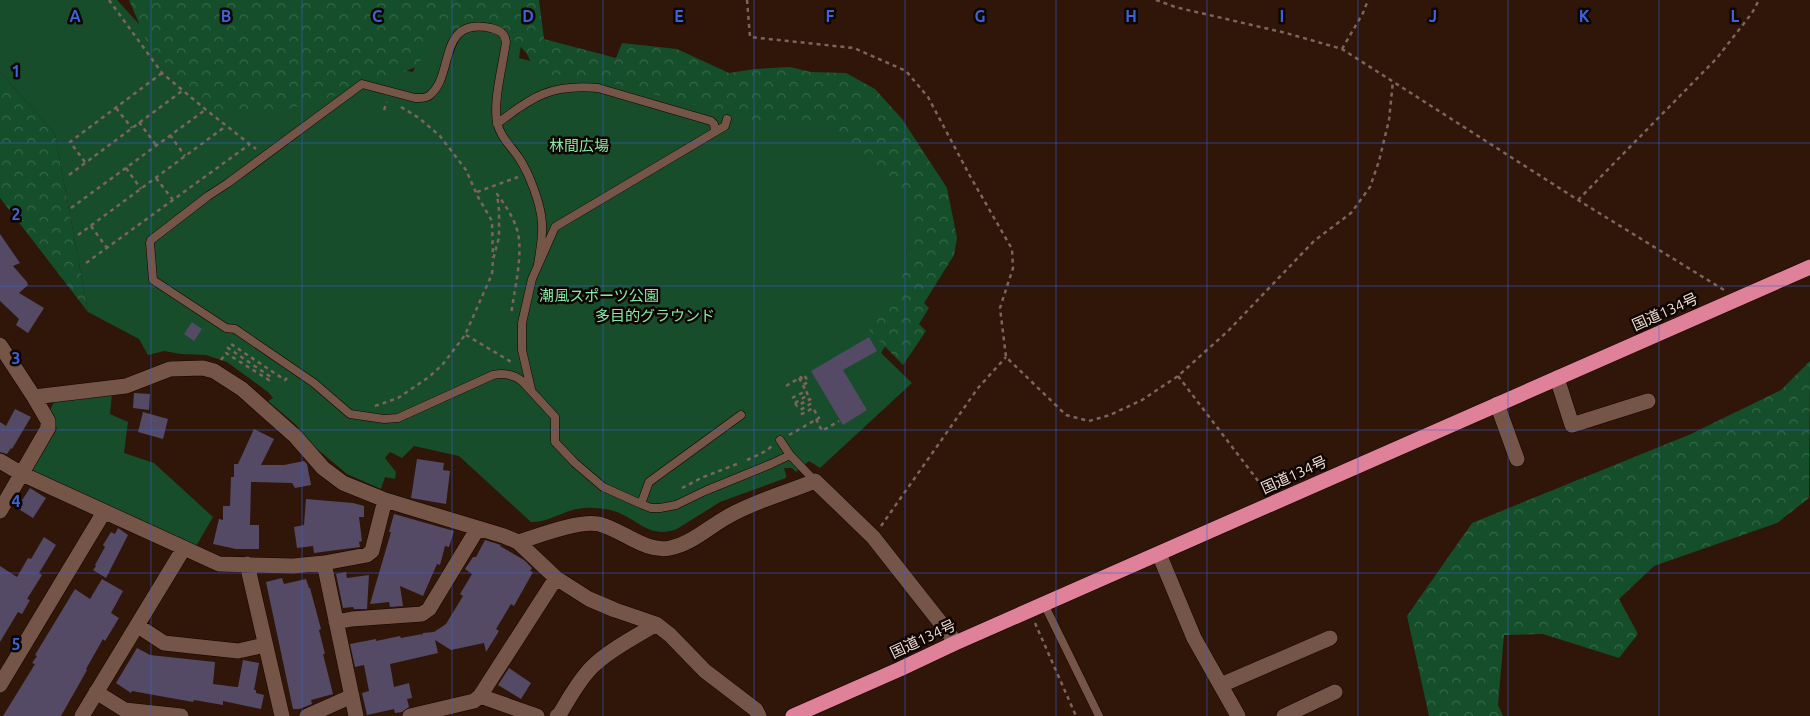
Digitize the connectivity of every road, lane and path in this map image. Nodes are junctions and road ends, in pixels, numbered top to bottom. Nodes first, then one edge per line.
1 (109, 0) edge
2 (747, 0) edge
3 (1156, 0) edge
4 (1368, 0) edge
5 (1759, 0) edge
6 (1342, 49) junction
7 (162, 72) junction
8 (1393, 81) junction
9 (182, 91) junction
10 (390, 102) dead end
11 (399, 106) dead end
12 (115, 108) junction
13 (205, 109) junction
14 (384, 110) dead end
15 (727, 119) dead end
16 (139, 122) junction
17 (497, 124) junction
18 (226, 126) junction
19 (132, 128) junction
20 (715, 131) junction
21 (170, 135) junction
22 (250, 144) junction
23 (156, 145) junction
24 (185, 156) junction
25 (265, 156) junction
26 (85, 162) junction
27 (126, 168) junction
28 (524, 174) dead end
29 (69, 175) dead end
30 (156, 178) junction
31 (494, 186) junction
32 (141, 189) junction
33 (477, 192) junction
34 (497, 194) junction
35 (173, 200) junction
36 (1578, 200) junction
37 (71, 208) dead end
38 (91, 226) junction
39 (78, 235) dead end
40 (107, 248) junction
41 (493, 260) junction
42 (86, 263) dead end
43 (538, 265) junction
44 (1810, 267) edge
45 (1739, 299) junction
46 (510, 317) dead end
47 (465, 335) junction
48 (0, 345) edge
49 (1006, 357) junction
50 (214, 371) junction
51 (804, 374) dead end
52 (288, 376) dead end
53 (1178, 376) junction
54 (799, 378) junction
55 (1556, 378) junction
56 (525, 385) junction
57 (786, 386) dead end
58 (531, 391) junction
59 (806, 391) junction
60 (34, 397) junction
61 (792, 398) dead end
62 (1648, 401) dead end
63 (1497, 404) junction
64 (348, 412) junction
65 (741, 415) dead end
66 (816, 420) junction
67 (839, 421) dead end
68 (780, 440) junction
69 (790, 454) junction
70 (1517, 459) dead end
71 (0, 461) edge
72 (22, 474) junction
73 (815, 481) junction
74 (682, 488) dead end
75 (385, 500) junction
76 (641, 504) junction
77 (1274, 504) junction
78 (0, 510) edge
79 (104, 512) junction
80 (478, 528) junction
81 (873, 538) junction
82 (518, 542) junction
83 (184, 548) junction
84 (1159, 554) junction
85 (324, 563) junction
86 (247, 564) junction
87 (556, 578) junction
88 (1044, 604) junction
89 (1029, 610) junction
90 (336, 622) junction
91 (656, 624) junction
92 (138, 626) junction
93 (1330, 638) dead end
94 (953, 644) junction
95 (265, 645) junction
96 (0, 685) edge
97 (1221, 685) junction
98 (96, 692) junction
99 (1335, 692) dead end
100 (352, 696) junction
101 (480, 696) junction
102 (82, 716) edge
103 (181, 716) edge
104 (282, 716) edge
105 (307, 716) edge
106 (356, 716) edge
107 (410, 716) edge
108 (537, 716) edge
109 (557, 716) edge
110 (759, 716) edge
111 (793, 716) edge
112 (1076, 716) edge
113 (1099, 716) edge
114 (1238, 716) edge
115 (1284, 716) edge

1 - 7 path
2 - 49 path
3 - 6 path
4 - 6 path
5 - 36 path
6 - 8 path
7 - 9 path
7 - 12 path
8 - 36 path
8 - 53 path
9 - 13 path
9 - 16 path
10 - 14 path
11 - 33 path
12 - 19 path
12 - 26 path
13 - 18 path
13 - 21 path
15 - 20 lane
16 - 19 path
16 - 23 path
17 - 20 lane
17 - 25 lane
17 - 43 lane
18 - 22 path
18 - 24 path
19 - 26 path
20 - 43 lane
21 - 23 path
21 - 24 path
22 - 25 path
22 - 35 path
23 - 27 path
24 - 30 path
25 - 64 lane
26 - 29 path
27 - 32 path
27 - 37 path
28 - 31 path
30 - 32 path
30 - 35 path
31 - 33 path
31 - 34 path
32 - 38 path
33 - 41 path
34 - 41 path
34 - 46 path
35 - 40 path
36 - 45 path
38 - 39 path
38 - 40 path
40 - 42 path
41 - 47 path
43 - 58 lane
44 - 45 highway, 国道134号
45 - 55 highway, 国道134号
47 - 56 path
47 - 64 path
48 - 60 street
49 - 53 path
49 - 81 path
50 - 52 path
50 - 60 street
50 - 75 street
51 - 54 path
53 - 77 path
54 - 57 path
54 - 59 path
55 - 62 street
55 - 63 highway, 国道134号
56 - 58 lane
56 - 64 lane
58 - 76 lane
59 - 61 path
59 - 66 path
60 - 72 street
63 - 70 street
63 - 77 highway, 国道134号
65 - 76 lane
66 - 67 path
66 - 68 path
68 - 69 lane
68 - 74 path
69 - 73 lane
69 - 76 lane
71 - 72 street
72 - 78 street
72 - 79 street
73 - 81 street
73 - 82 street
75 - 80 street
75 - 85 street
77 - 84 highway, 国道134号
79 - 83 street
79 - 96 street
80 - 82 street
80 - 90 street
81 - 94 street
82 - 87 street
83 - 86 street
83 - 92 street
84 - 88 highway, 国道134号
84 - 97 street
85 - 86 street
85 - 90 street
86 - 95 street
87 - 91 street
87 - 101 street
88 - 89 highway, 国道134号
88 - 113 lane
89 - 94 highway, 国道134号
89 - 112 path
90 - 100 street
91 - 109 street
91 - 110 street
92 - 95 street
92 - 98 street
93 - 97 street
94 - 111 highway, 国道134号
95 - 104 street
97 - 114 street
98 - 102 street
98 - 103 street
99 - 115 street
100 - 105 street
100 - 106 street
101 - 107 street
101 - 108 street

